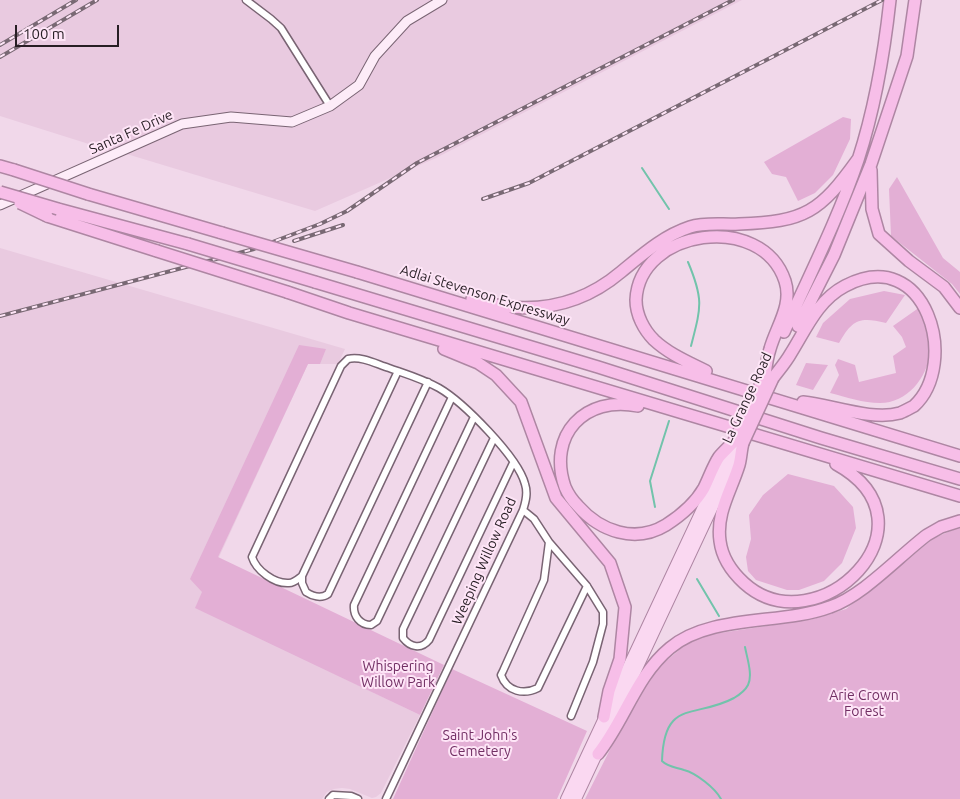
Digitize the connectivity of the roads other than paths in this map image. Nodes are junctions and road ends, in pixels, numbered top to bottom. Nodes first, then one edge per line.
1 (246, 0) edge
2 (442, 0) edge
3 (890, 0) edge
4 (915, 0) edge
5 (330, 106) junction
6 (858, 160) junction
7 (871, 164) junction
8 (0, 166) edge
9 (0, 193) edge
10 (0, 205) edge
11 (376, 277) junction
12 (960, 308) edge
13 (349, 313) junction
14 (939, 314) dead end
15 (780, 352) junction
16 (946, 364) dead end
17 (398, 371) junction
18 (428, 382) junction
19 (734, 386) junction
20 (452, 397) junction
21 (784, 402) junction
22 (474, 417) junction
23 (706, 419) junction
24 (494, 438) junction
25 (739, 442) junction
26 (796, 446) junction
27 (960, 456) edge
28 (729, 461) junction
29 (514, 463) junction
30 (960, 479) edge
31 (960, 496) edge
32 (523, 510) junction
33 (960, 521) edge
34 (549, 542) junction
35 (302, 576) junction
36 (587, 586) junction
37 (571, 716) dead end
38 (604, 717) junction
39 (598, 754) junction
40 (329, 799) edge
41 (358, 799) edge
42 (386, 799) edge
43 (566, 799) edge
44 (576, 799) edge

1 - 5 street
2 - 5 street, Santa Fe Drive
3 - 6 highway, La Grange Road
4 - 7 highway, La Grange Road
5 - 10 street, Santa Fe Drive
6 - 11 highway
6 - 15 highway, La Grange Road
7 - 12 highway
7 - 15 highway, La Grange Road
8 - 11 highway, Adlai Stevenson Expressway, bridge
9 - 13 highway, bridge
9 - 30 highway, bridge
11 - 19 highway, Adlai Stevenson Expressway
13 - 23 highway
13 - 38 highway
14 - 15 highway
15 - 19 highway
15 - 25 highway, La Grange Road, bridge
16 - 21 highway
17 - 18 street, Weeping Willow Road
17 - 35 street
17 - 35 street, Weeping Willow Road
18 - 20 street, Weeping Willow Road
18 - 35 street
19 - 21 highway, Adlai Stevenson Expressway
20 - 22 street, Weeping Willow Road
20 - 22 street
21 - 27 highway, Adlai Stevenson Expressway
22 - 24 street, Weeping Willow Road
23 - 26 highway
23 - 28 highway
24 - 29 street, Weeping Willow Road
24 - 29 street
25 - 28 highway
25 - 28 highway
26 - 28 highway
26 - 31 highway
28 - 38 main road, La Grange Road
28 - 39 main road, La Grange Road
29 - 32 street, Weeping Willow Road
32 - 34 street
32 - 42 street, Weeping Willow Road
33 - 39 highway
34 - 36 street
34 - 36 street
36 - 37 street
38 - 43 main road, La Grange Road
39 - 44 main road, La Grange Road
40 - 41 street

